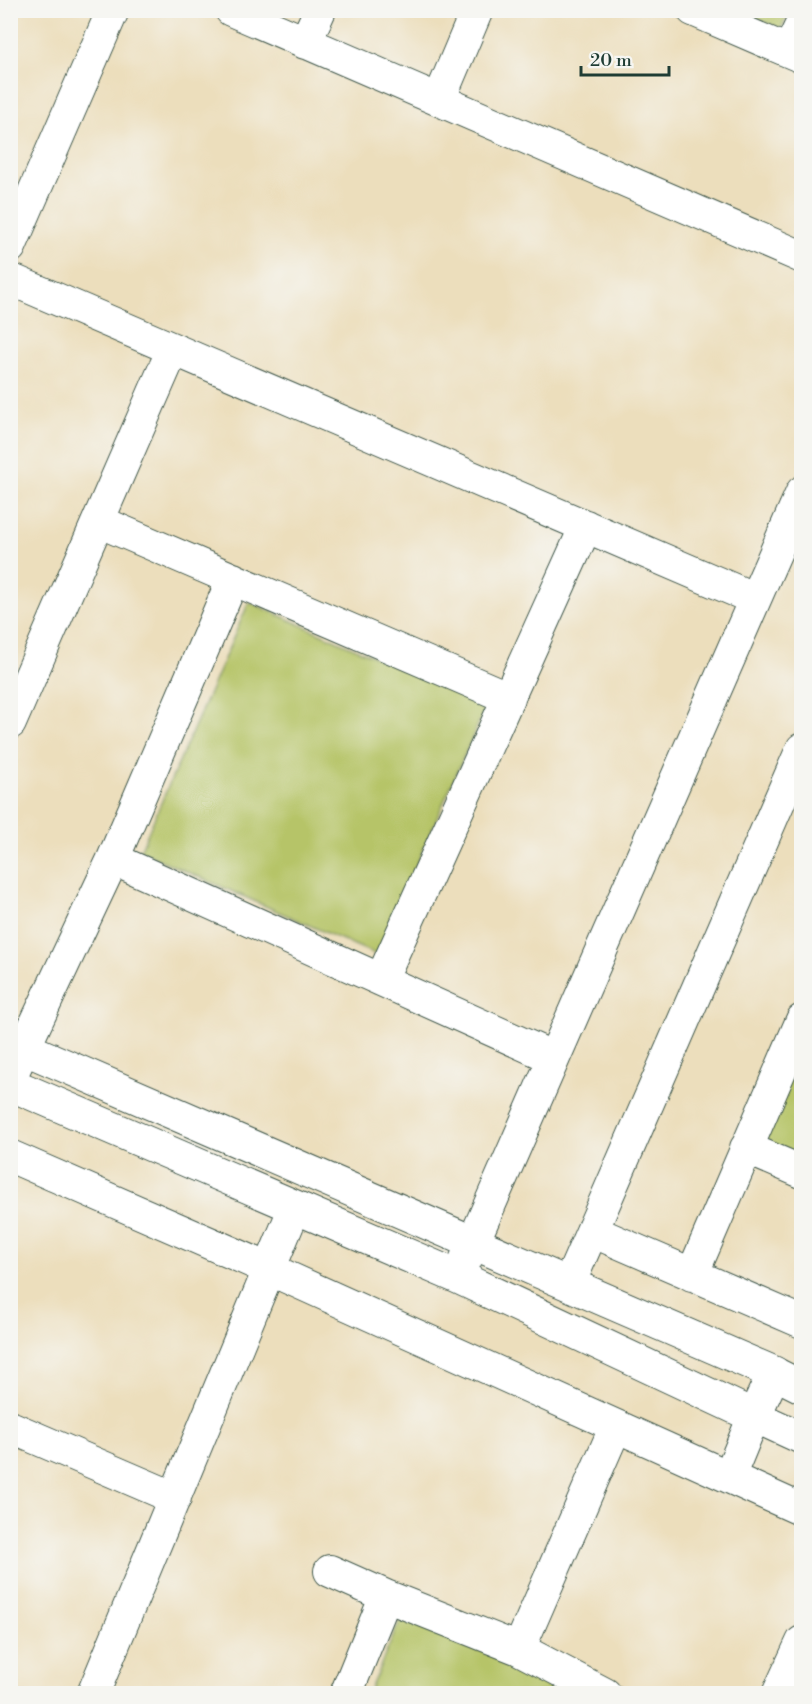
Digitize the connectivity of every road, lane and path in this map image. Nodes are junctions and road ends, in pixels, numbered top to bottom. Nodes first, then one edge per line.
1 (114, 10) edge
2 (231, 10) edge
3 (320, 10) edge
4 (477, 10) edge
5 (693, 10) edge
6 (801, 22) edge
7 (305, 43) junction
8 (795, 54) edge
9 (439, 100) junction
10 (10, 247) edge
11 (801, 257) edge
12 (10, 279) edge
13 (173, 349) junction
14 (801, 492) edge
15 (98, 521) junction
16 (586, 526) junction
17 (233, 579) junction
18 (755, 598) junction
19 (509, 698) junction
20 (10, 723) edge
21 (801, 749) edge
22 (113, 859) junction
23 (381, 980) junction
24 (801, 1020) edge
25 (18, 1045) edge
26 (554, 1058) junction
27 (10, 1078) edge
28 (10, 1084) edge
29 (746, 1148) junction
30 (10, 1156) edge
31 (801, 1172) edge
32 (295, 1207) junction
33 (592, 1231) junction
34 (473, 1243) junction
35 (269, 1269) junction
36 (692, 1275) junction
37 (458, 1277) junction
38 (569, 1284) junction
39 (801, 1322) edge
40 (788, 1380) edge
41 (754, 1416) junction
42 (616, 1426) junction
43 (10, 1427) edge
44 (801, 1438) edge
45 (729, 1478) junction
46 (175, 1498) junction
47 (801, 1510) edge
48 (330, 1572) dead end
49 (386, 1596) junction
50 (801, 1642) edge
51 (519, 1649) junction
52 (93, 1694) edge
53 (346, 1694) edge
54 (605, 1694) edge
55 (778, 1694) edge

1 - 10 street
2 - 7 street
3 - 7 street
4 - 9 street
5 - 8 street
6 - 8 street
7 - 9 street
9 - 11 street
12 - 13 street
13 - 15 street
13 - 16 street
14 - 18 street
15 - 17 street
15 - 20 street
16 - 18 street
16 - 19 street
17 - 19 street
17 - 22 street
18 - 26 street
19 - 23 street
21 - 33 street
22 - 23 street
22 - 25 street
23 - 26 street
24 - 29 street
25 - 27 street
25 - 34 street
26 - 34 street
28 - 32 street
29 - 31 street
29 - 36 street
30 - 35 street
32 - 35 street
32 - 37 street
33 - 36 street
33 - 38 street
34 - 37 street
34 - 38 street
35 - 42 street
35 - 46 street
36 - 39 street
37 - 41 street
38 - 40 street
40 - 41 street
41 - 44 street
41 - 45 street
42 - 45 street
42 - 51 street
43 - 46 street
45 - 47 street
46 - 52 street
48 - 49 street
49 - 51 street
49 - 53 street
50 - 55 street
51 - 54 street

